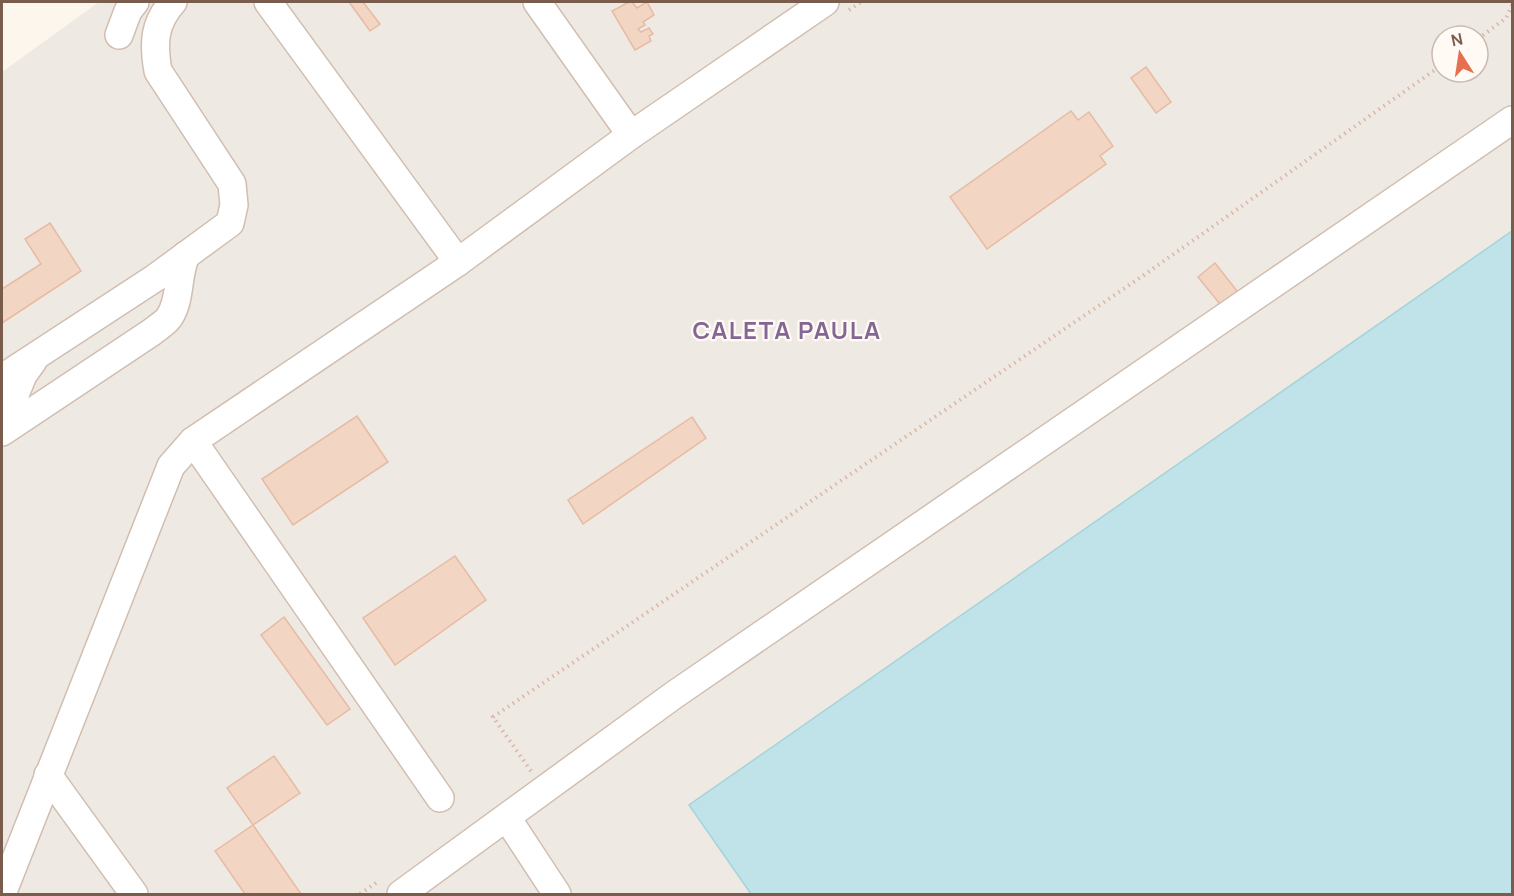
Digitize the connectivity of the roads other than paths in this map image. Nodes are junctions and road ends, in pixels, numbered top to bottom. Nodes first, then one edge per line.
1 (135, 2) edge
2 (174, 2) edge
3 (268, 2) edge
4 (537, 2) edge
5 (833, 8) edge
6 (119, 35) dead end
7 (1512, 120) edge
8 (631, 135) junction
9 (186, 255) junction
10 (458, 262) junction
11 (27, 353) junction
12 (2, 378) edge
13 (2, 427) edge
14 (2, 432) edge
15 (193, 441) junction
16 (48, 775) junction
17 (440, 798) dead end
18 (507, 818) junction
19 (2, 894) edge
20 (134, 894) edge
21 (400, 894) edge
22 (557, 894) edge

1 - 6 lane
2 - 9 lane
3 - 10 lane
4 - 8 lane
5 - 8 lane
7 - 18 lane
8 - 10 lane
9 - 11 lane
9 - 14 lane
10 - 15 lane
11 - 12 lane
11 - 13 lane
15 - 16 lane
15 - 17 lane
16 - 19 lane
16 - 20 lane
18 - 21 lane
18 - 22 lane

